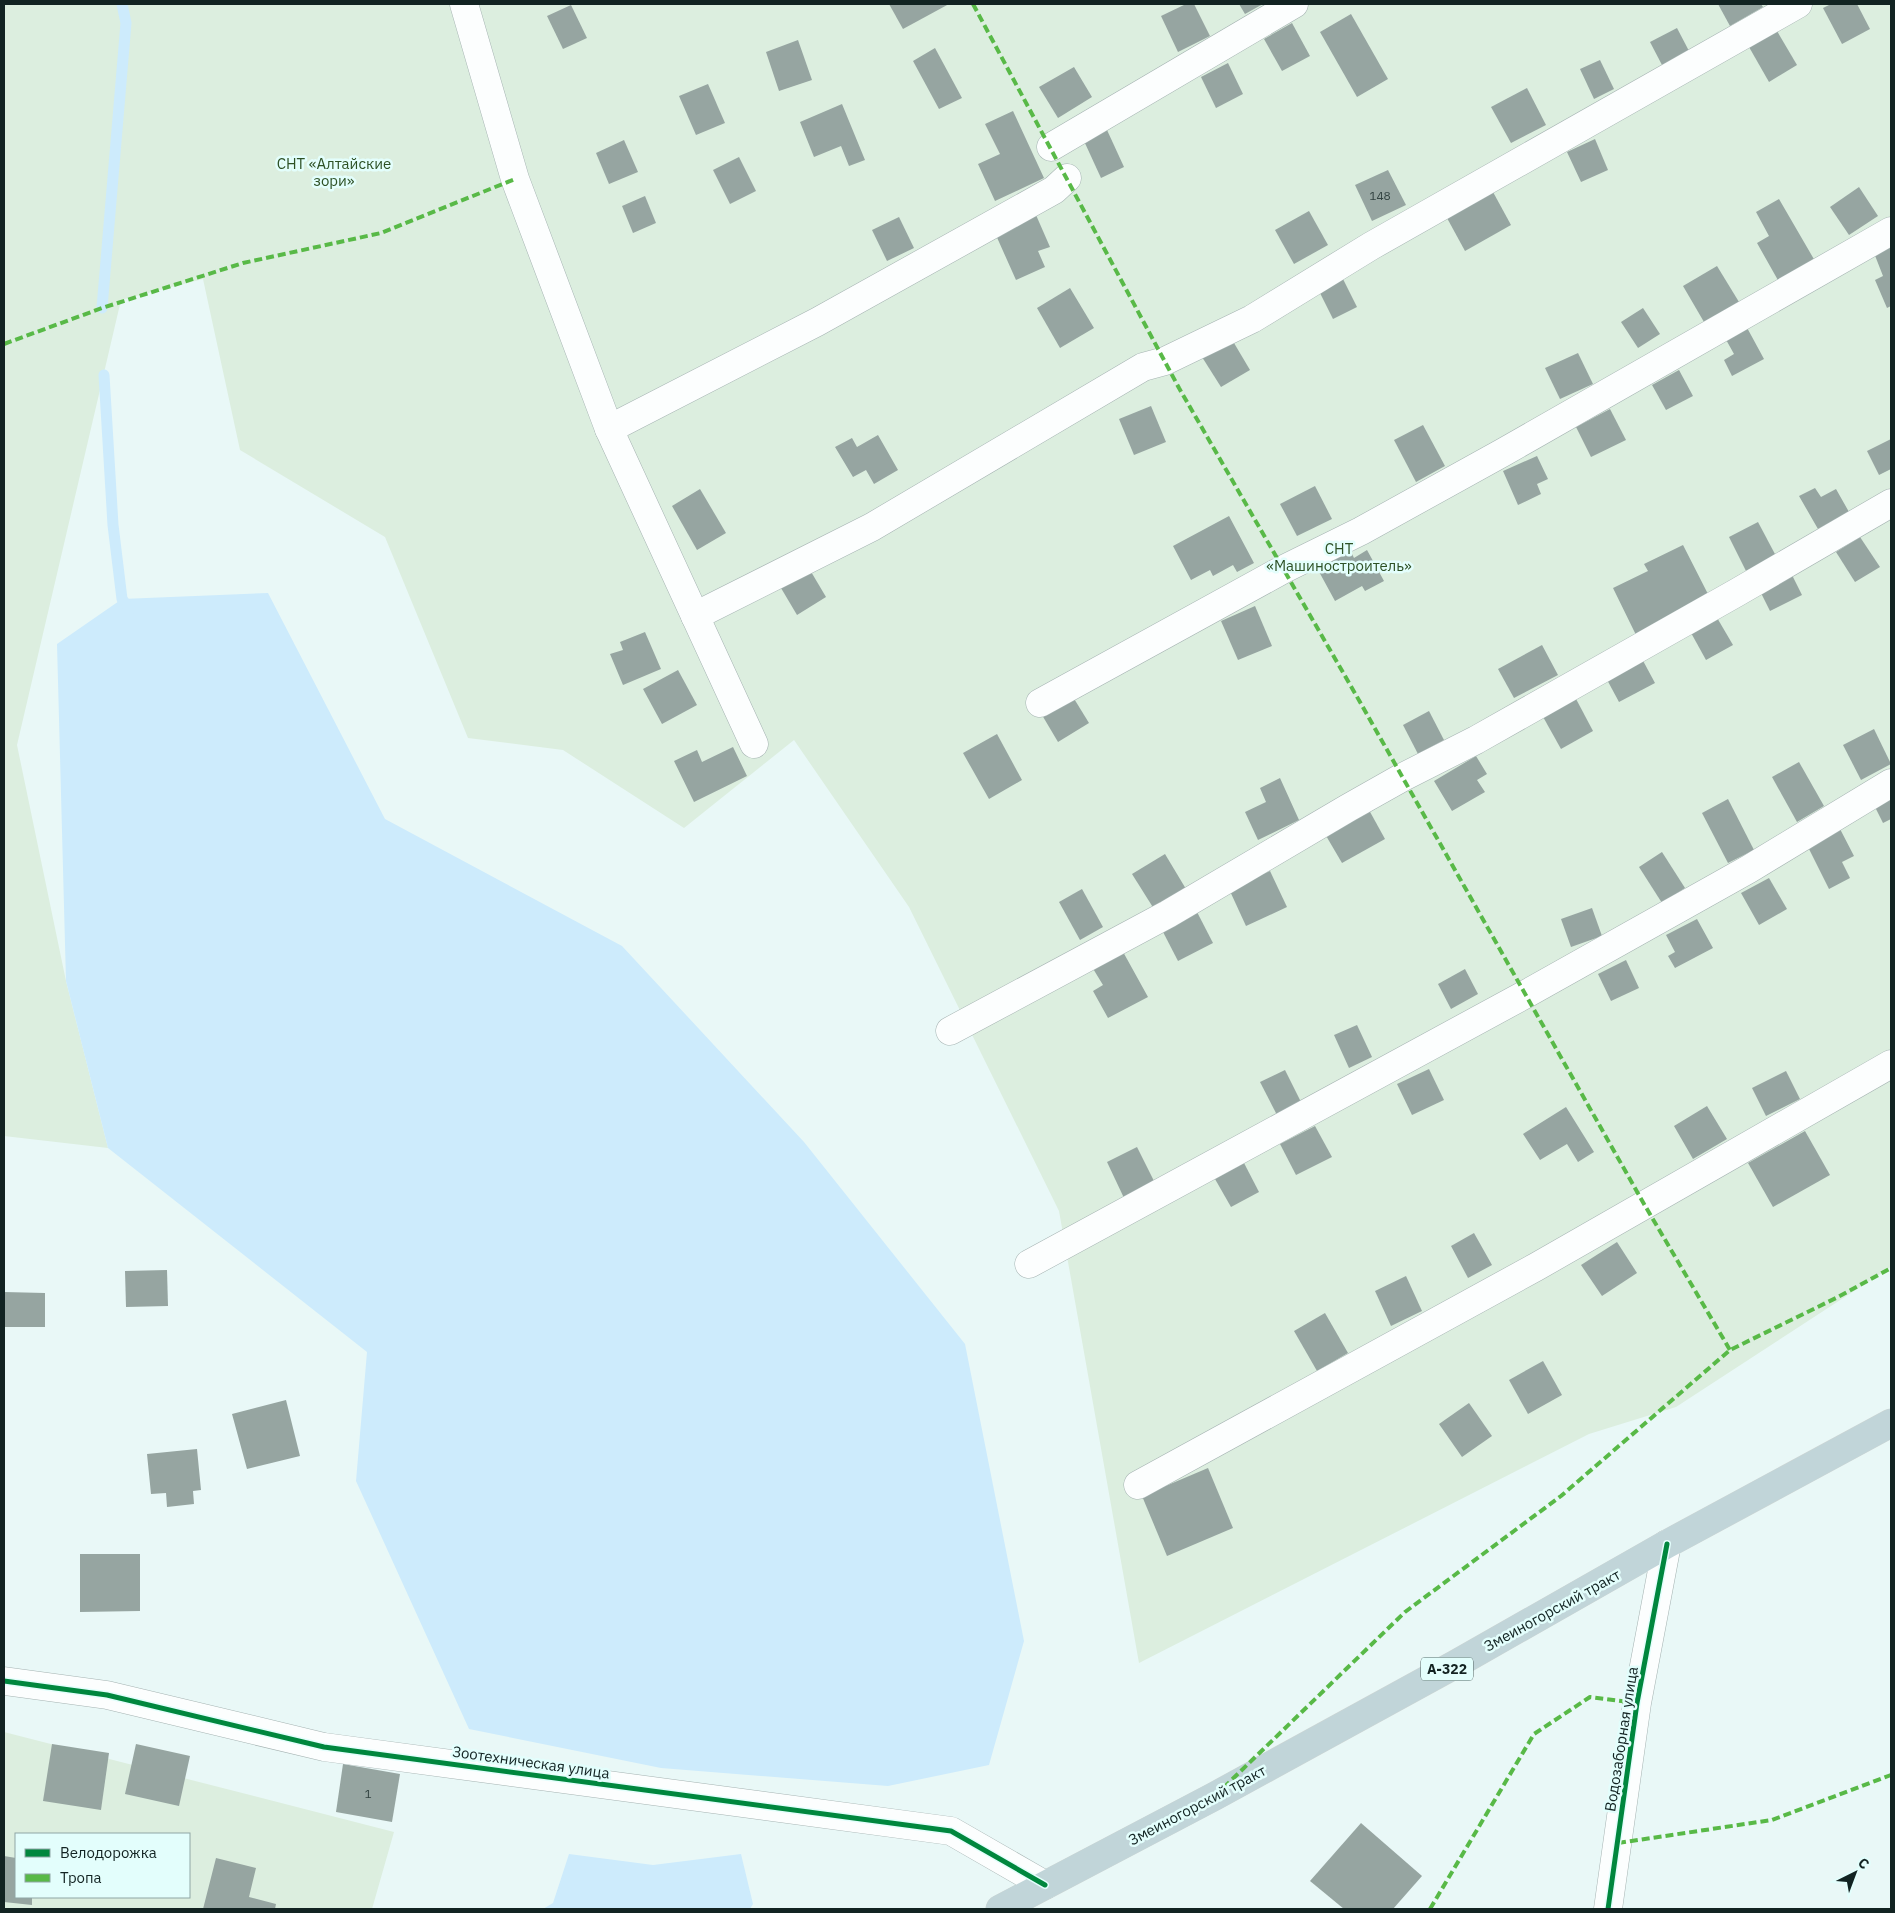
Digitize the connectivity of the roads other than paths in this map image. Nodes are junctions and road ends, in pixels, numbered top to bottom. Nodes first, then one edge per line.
1 (464, 4) edge
2 (1294, 4) edge
3 (1798, 4) edge
4 (1051, 147) dead end
5 (1067, 178) dead end
6 (1891, 231) edge
7 (609, 429) junction
8 (1891, 503) edge
9 (695, 616) junction
10 (1040, 703) dead end
11 (754, 744) dead end
12 (1891, 783) edge
13 (950, 1031) dead end
14 (1891, 1064) edge
15 (1029, 1264) dead end
16 (1891, 1423) edge
17 (1138, 1485) dead end
18 (1667, 1544) junction
19 (4, 1681) edge
20 (1045, 1885) junction
21 (1000, 1909) edge
22 (1608, 1909) edge

1 - 7 street
2 - 4 street
3 - 9 street
5 - 7 street
6 - 10 street
7 - 9 street
8 - 13 street
9 - 11 street
12 - 15 street
14 - 17 street
16 - 18 highway, Змеиногорский тракт / А-322
18 - 20 highway, Змеиногорский тракт / А-322
18 - 22 street, Водозаборная улица
19 - 20 street, Зоотехническая улица
20 - 21 highway, Змеиногорский тракт / А-322

